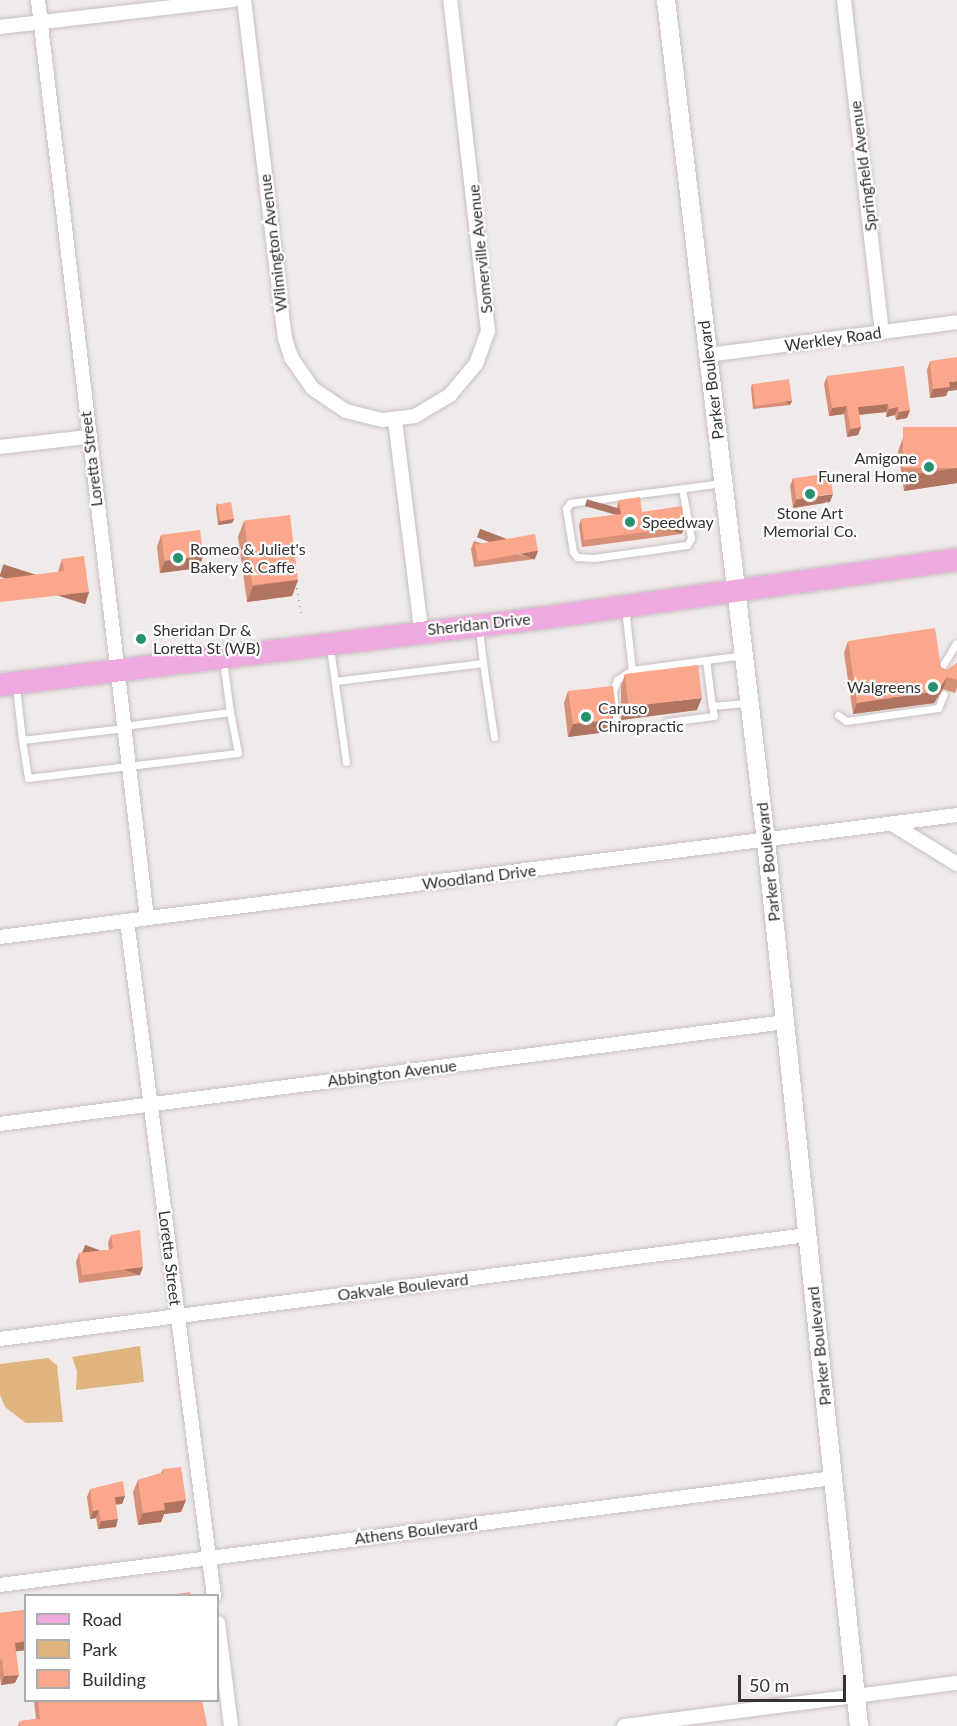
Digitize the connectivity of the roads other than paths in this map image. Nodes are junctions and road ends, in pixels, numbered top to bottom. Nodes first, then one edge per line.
1 (38, 0) edge
2 (232, 0) edge
3 (244, 0) edge
4 (450, 0) edge
5 (666, 0) edge
6 (844, 0) edge
7 (41, 23) junction
8 (0, 27) edge
9 (957, 322) edge
10 (882, 332) junction
11 (708, 355) junction
12 (395, 420) junction
13 (88, 436) junction
14 (0, 447) edge
15 (724, 482) junction
16 (682, 488) junction
17 (957, 560) edge
18 (737, 590) junction
19 (624, 606) junction
20 (478, 625) junction
21 (421, 630) junction
22 (329, 642) junction
23 (956, 643) edge
24 (744, 655) junction
25 (223, 656) junction
26 (706, 660) junction
27 (483, 663) junction
28 (117, 670) junction
29 (632, 670) junction
30 (941, 676) edge
31 (335, 681) junction
32 (8, 684) edge
33 (944, 694) edge
34 (749, 703) junction
35 (712, 706) junction
36 (230, 712) junction
37 (838, 715) dead end
38 (616, 717) edge
39 (667, 722) dead end
40 (124, 727) junction
41 (494, 737) dead end
42 (22, 740) junction
43 (346, 762) dead end
44 (129, 766) junction
45 (957, 815) edge
46 (892, 824) junction
47 (766, 841) junction
48 (957, 864) edge
49 (147, 918) junction
50 (127, 921) junction
51 (0, 937) edge
52 (785, 1022) junction
53 (151, 1105) junction
54 (0, 1124) edge
55 (807, 1235) junction
56 (178, 1316) junction
57 (0, 1339) edge
58 (832, 1478) junction
59 (209, 1558) junction
60 (0, 1585) edge
61 (214, 1594) edge
62 (219, 1631) edge
63 (957, 1683) edge
64 (856, 1696) junction
65 (231, 1726) edge
66 (624, 1726) edge
67 (859, 1726) edge

1 - 7 street, Loretta Street
2 - 7 street
3 - 12 street, Wilmington Avenue
4 - 12 street, Somerville Avenue
5 - 11 street, Parker Boulevard
6 - 10 street, Springfield Avenue
7 - 8 street
7 - 13 street, Loretta Street
9 - 10 street, Werkley Road
10 - 11 street, Werkley Road
11 - 15 street, Parker Boulevard
12 - 21 street
13 - 14 street
13 - 28 street, Loretta Street
15 - 16 lane
15 - 18 street, Parker Boulevard
16 - 16 lane
17 - 18 main road, Sheridan Drive
18 - 19 main road, Sheridan Drive
18 - 24 street, Parker Boulevard
19 - 20 main road, Sheridan Drive
19 - 29 lane
20 - 21 main road, Sheridan Drive
20 - 27 lane
21 - 22 main road, Sheridan Drive
22 - 25 main road, Sheridan Drive
22 - 31 lane
23 - 30 lane
24 - 26 lane
24 - 34 street, Parker Boulevard
25 - 28 main road, Sheridan Drive
25 - 36 lane
26 - 29 lane
26 - 35 lane
27 - 31 lane
27 - 41 lane
28 - 32 main road, Sheridan Drive
28 - 40 street, Loretta Street
29 - 38 lane
31 - 43 lane
32 - 42 lane
33 - 37 lane
34 - 35 lane
34 - 47 street, Parker Boulevard
35 - 39 lane
36 - 40 lane
36 - 44 lane
40 - 42 lane
40 - 44 street, Loretta Street
42 - 44 lane
44 - 49 street, Loretta Street
45 - 46 street, Woodland Drive
46 - 47 street, Woodland Drive
46 - 48 street
47 - 49 street, Woodland Drive
47 - 52 street, Parker Boulevard
49 - 50 street, Woodland Drive
50 - 51 street, Woodland Drive
50 - 53 street, Loretta Street
52 - 53 street, Abbington Avenue
52 - 55 street, Parker Boulevard
53 - 54 street, Abbington Avenue
53 - 56 street, Loretta Street
55 - 56 street, Oakvale Boulevard
55 - 58 street, Parker Boulevard
56 - 57 street, Oakvale Boulevard
56 - 59 street, Loretta Street
58 - 59 street, Athens Boulevard
58 - 64 street, Parker Boulevard
59 - 60 street, Athens Boulevard
59 - 61 street, Loretta Street
62 - 65 street
63 - 64 street
64 - 66 street
64 - 67 street, Parker Boulevard

